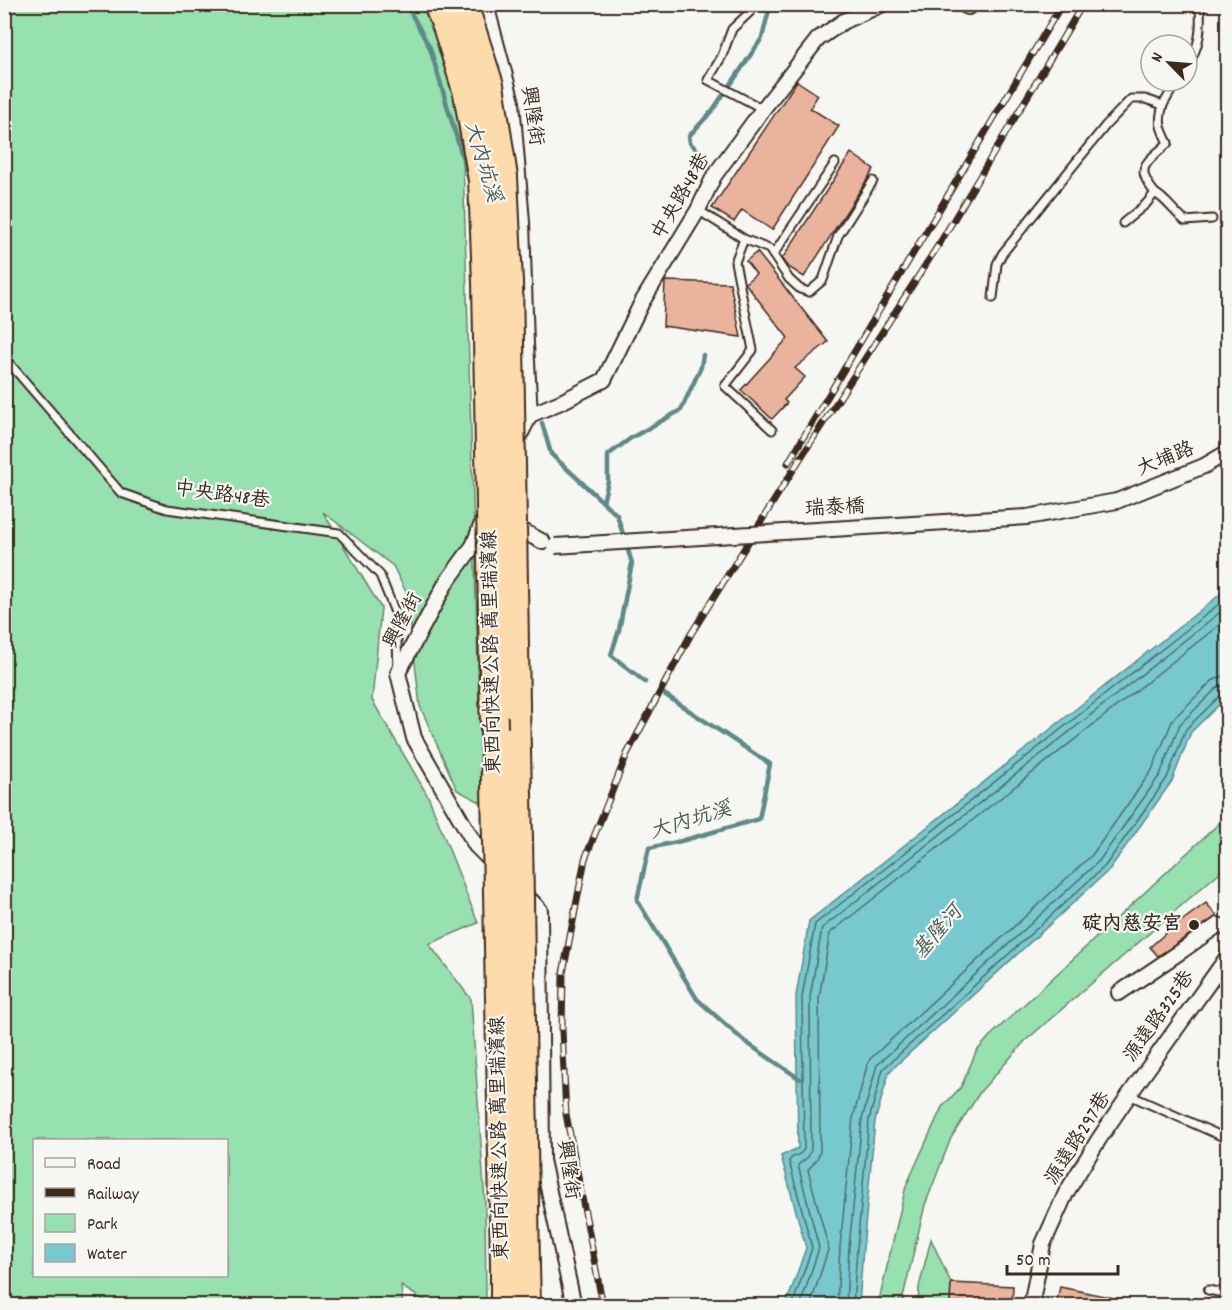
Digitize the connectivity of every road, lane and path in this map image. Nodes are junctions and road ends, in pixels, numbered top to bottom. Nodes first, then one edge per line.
1 (437, 4) edge
2 (464, 4) edge
3 (483, 4) edge
4 (883, 4) edge
5 (962, 4) edge
6 (972, 4) edge
7 (1200, 4) edge
8 (752, 11) dead end
9 (1199, 37) edge
10 (1170, 93) edge
11 (1163, 105) junction
12 (763, 109) junction
13 (835, 163) dead end
14 (873, 181) dead end
15 (1155, 193) junction
16 (698, 210) junction
17 (1212, 219) dead end
18 (1123, 223) dead end
19 (744, 239) junction
20 (773, 255) junction
21 (993, 298) dead end
22 (4, 357) edge
23 (530, 415) junction
24 (772, 430) dead end
25 (1227, 452) edge
26 (500, 477) junction
27 (1117, 501) joint
28 (549, 544) junction
29 (473, 546) junction
30 (398, 673) junction
31 (507, 839) junction
32 (1227, 929) edge
33 (1226, 962) edge
34 (1119, 993) dead end
35 (1129, 1095) junction
36 (1227, 1139) edge
37 (515, 1265) junction
38 (1208, 1290) dead end
39 (1227, 1294) edge
40 (504, 1305) edge
41 (527, 1305) edge
42 (574, 1305) edge
43 (1031, 1305) edge

1 - 31 highway, 東西向快速公路 萬里瑞濱線, bridge
2 - 31 highway, 東西向快速公路 萬里瑞濱線, bridge
3 - 23 street, 興隆街
4 - 12 street, 中央路48巷
5 - 6 street
7 - 9 lane
8 - 12 lane
10 - 11 lane
11 - 15 lane
11 - 21 lane
12 - 16 street, 中央路48巷
13 - 20 lane
14 - 20 lane
15 - 17 lane
15 - 18 lane
16 - 19 lane
16 - 23 street, 中央路48巷
19 - 20 lane
19 - 24 lane
22 - 30 lane, 中央路48巷
23 - 26 street, 興隆街
25 - 27 street, 大埔路
26 - 28 street
26 - 29 street, 興隆街
27 - 28 street, 瑞泰橋, bridge
28 - 29 street
29 - 30 street, 興隆街
30 - 42 street, 興隆街
31 - 37 highway, 東西向快速公路 萬里瑞濱線, bridge
32 - 34 street
33 - 35 street, 源遠路325巷
35 - 36 lane, 源遠路297巷
35 - 43 street, 源遠路297巷
37 - 40 highway, 東西向快速公路 萬里瑞濱線
37 - 41 highway, 東西向快速公路 萬里瑞濱線
38 - 39 lane

